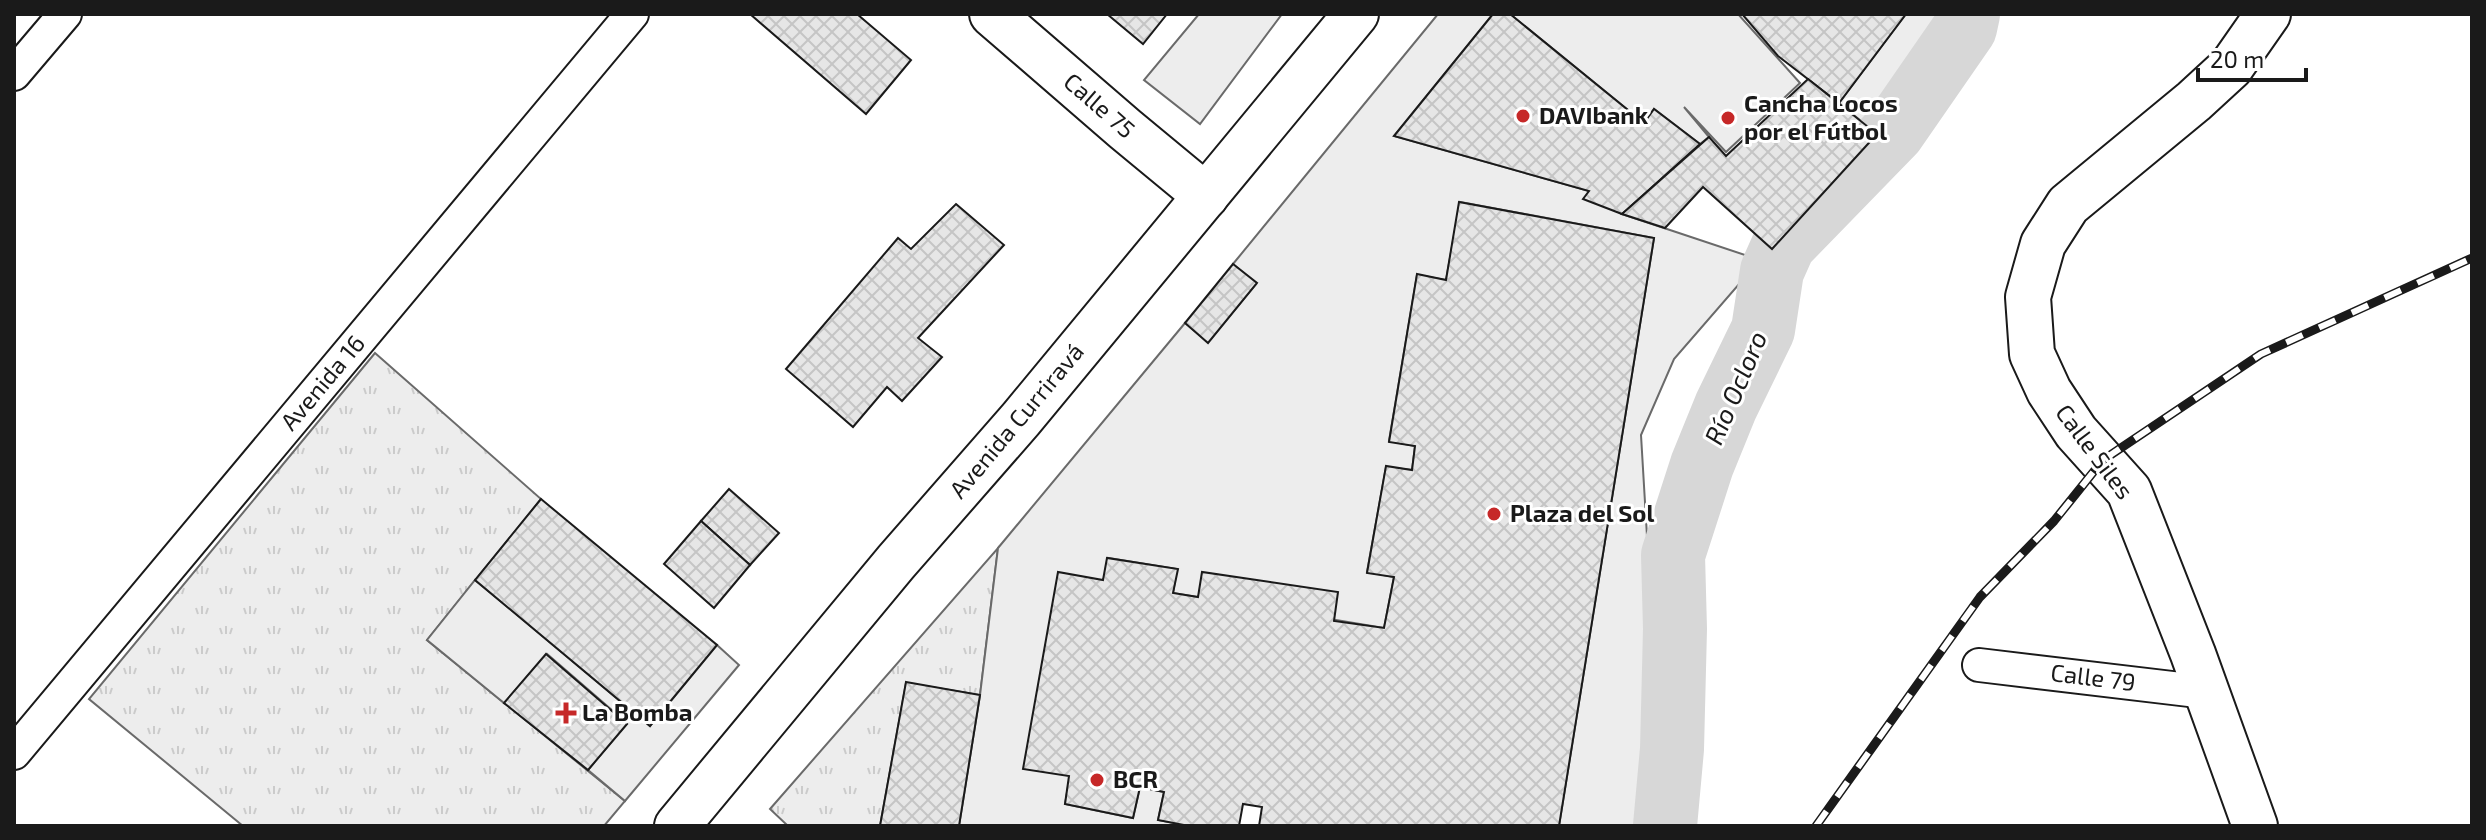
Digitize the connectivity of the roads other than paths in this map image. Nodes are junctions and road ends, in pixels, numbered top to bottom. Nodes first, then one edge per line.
1 (65, 14) edge
2 (632, 14) edge
3 (992, 14) edge
4 (1356, 14) edge
5 (2268, 14) edge
6 (14, 74) edge
7 (1206, 196) junction
8 (1979, 665) dead end
9 (2206, 692) junction
10 (14, 753) edge
11 (677, 826) edge
12 (2255, 826) edge

1 - 6 street
2 - 10 street, Avenida 16
3 - 7 main road, Calle 75
4 - 7 main road, Avenida Curriravá
5 - 9 main road, Calle Siles
7 - 11 main road, Avenida Curriravá
8 - 9 street, Calle 79
9 - 12 main road, Calle Siles

